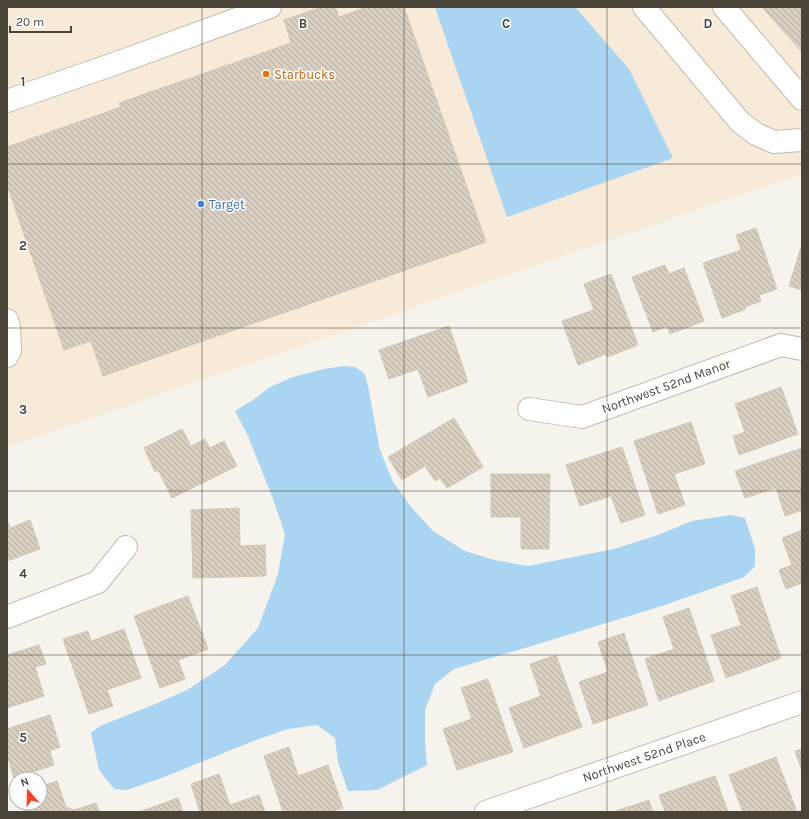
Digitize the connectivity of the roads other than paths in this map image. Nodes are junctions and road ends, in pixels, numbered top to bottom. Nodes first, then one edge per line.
1 (269, 7) edge
2 (644, 7) edge
3 (724, 7) edge
4 (802, 99) edge
5 (7, 101) edge
6 (802, 140) edge
7 (7, 320) edge
8 (802, 349) edge
9 (7, 356) edge
10 (529, 408) dead end
11 (126, 547) dead end
12 (7, 617) edge
13 (802, 702) edge
14 (486, 812) edge

1 - 5 street
2 - 6 street
3 - 4 street
7 - 9 street
8 - 10 street, Northwest 52nd Manor
11 - 12 street
13 - 14 street, Northwest 52nd Place

